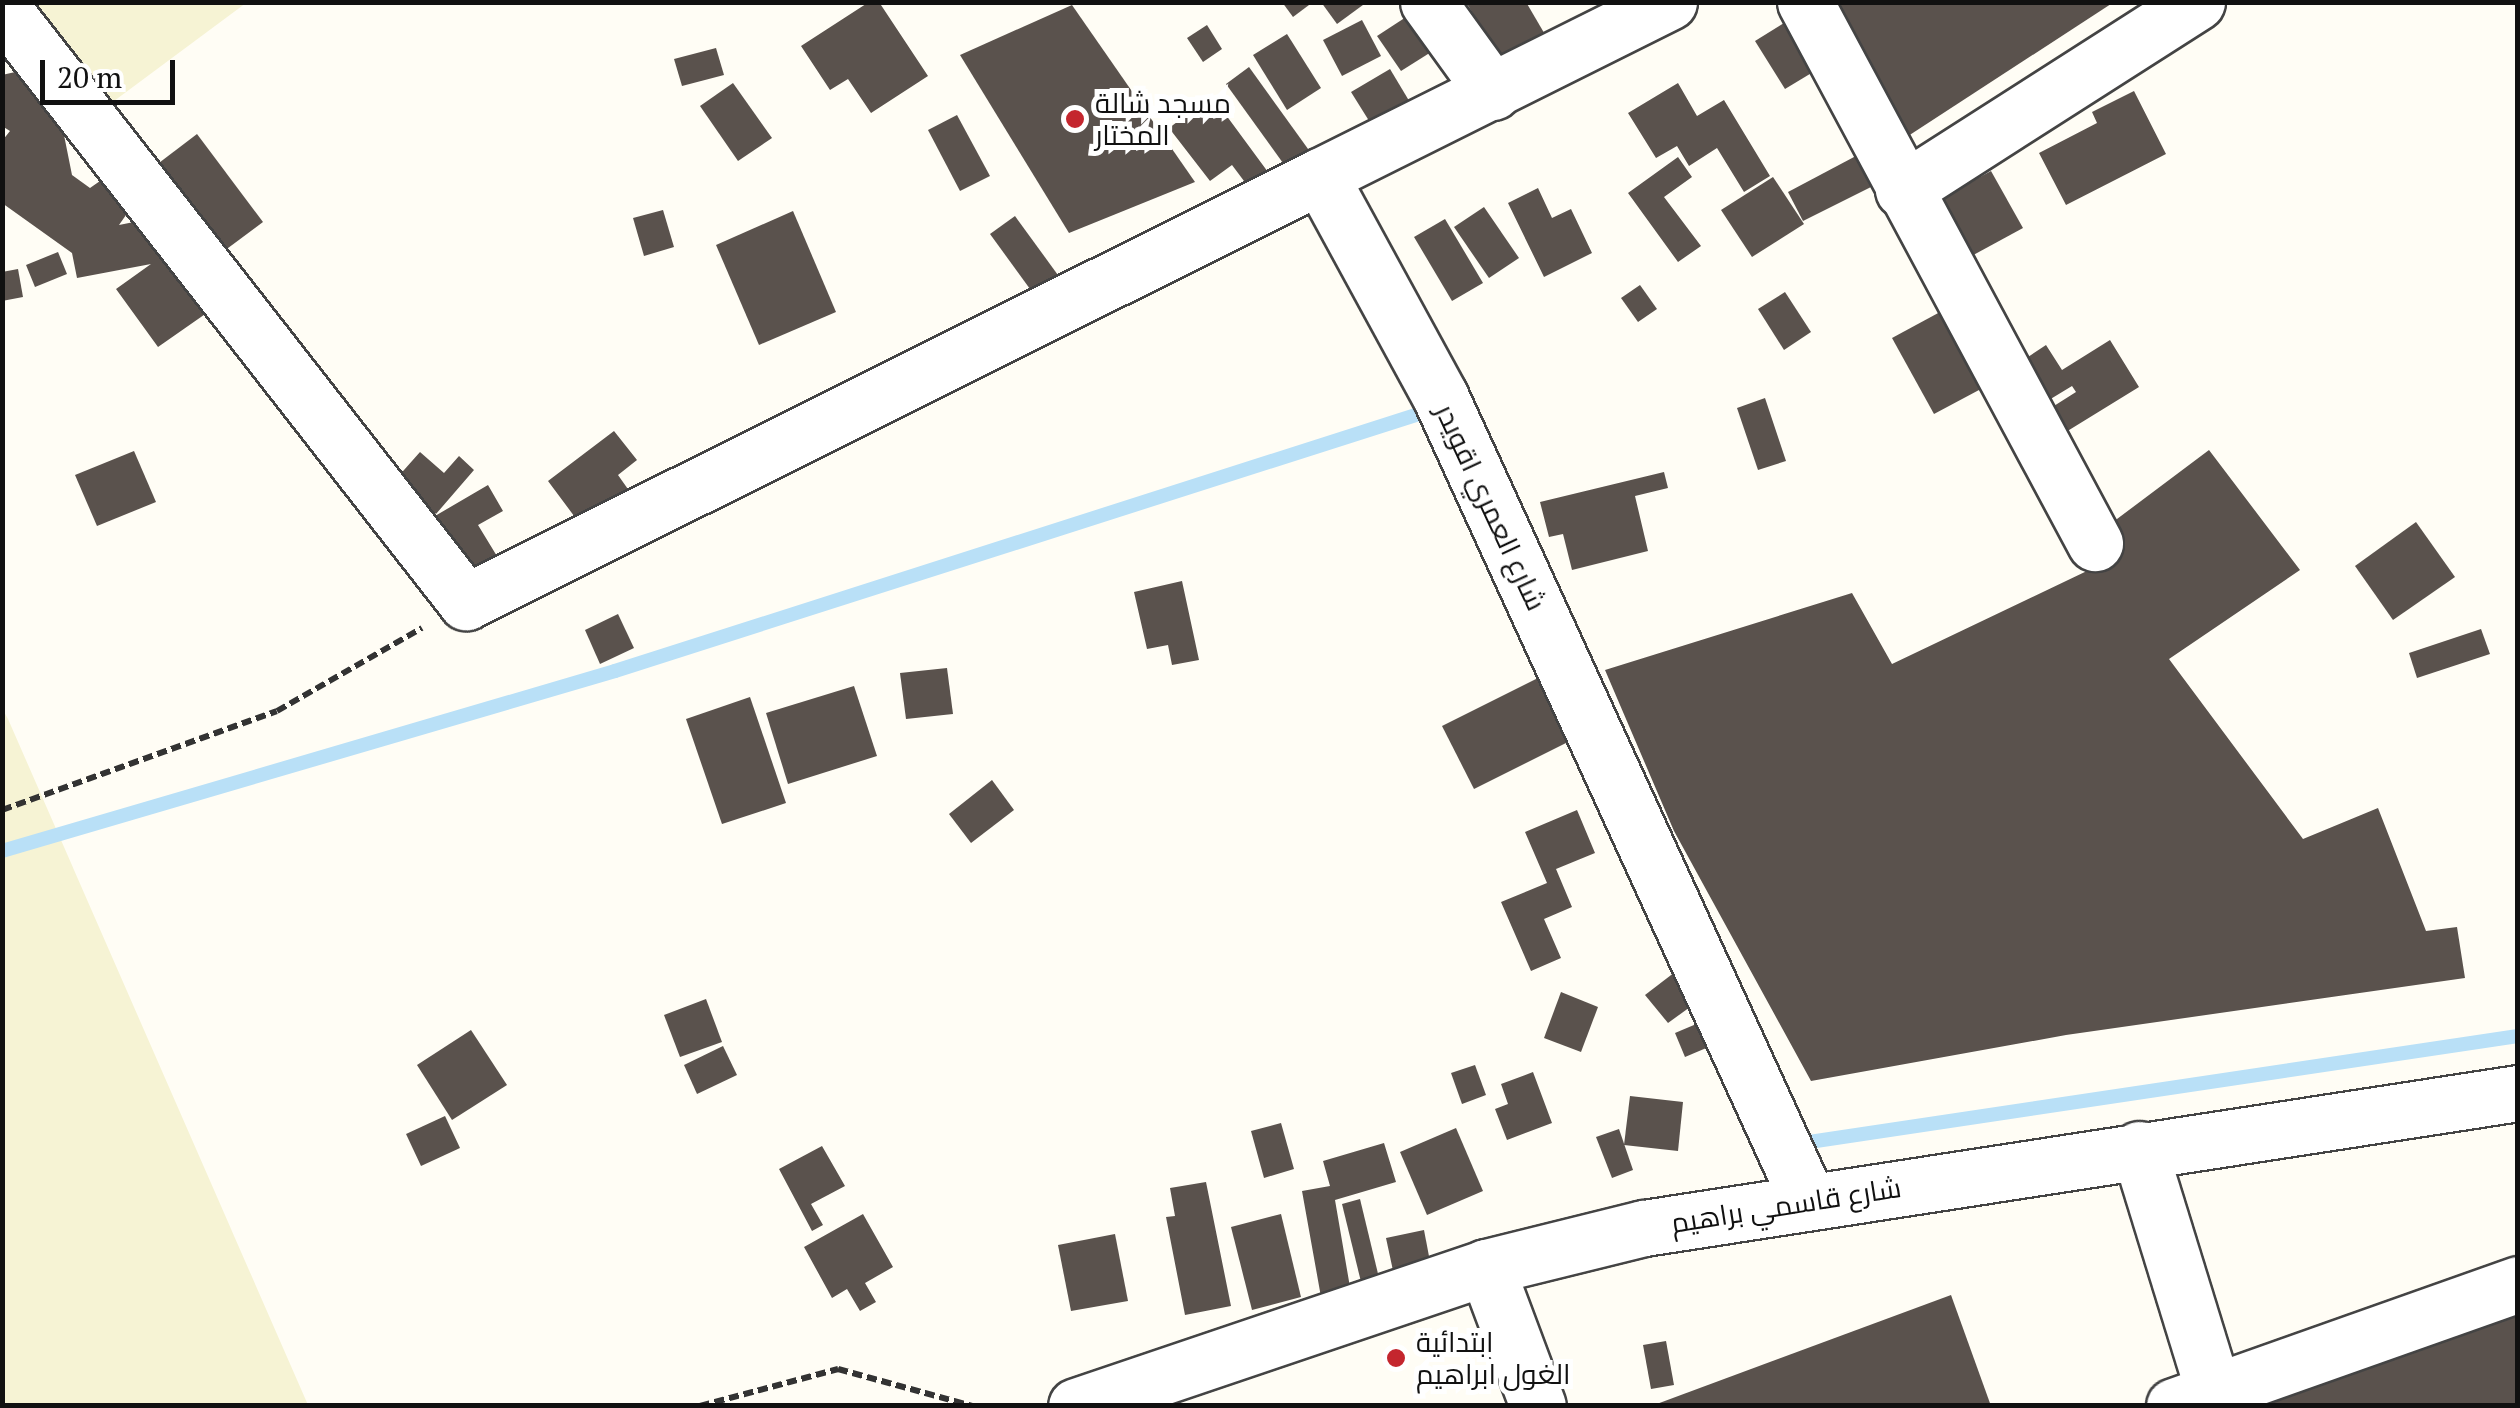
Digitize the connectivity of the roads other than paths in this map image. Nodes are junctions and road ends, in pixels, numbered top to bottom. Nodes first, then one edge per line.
1 (1428, 2) edge
2 (1669, 2) edge
3 (1806, 2) edge
4 (2197, 2) edge
5 (2, 8) edge
6 (1493, 92) junction
7 (1320, 176) junction
8 (1903, 190) junction
9 (2094, 542) dead end
10 (2518, 1093) edge
11 (2139, 1149) junction
12 (1808, 1201) junction
13 (1486, 1267) junction
14 (2518, 1284) edge
15 (2202, 1401) edge
16 (1076, 1406) edge
17 (1538, 1406) edge

1 - 6 street
2 - 6 street
3 - 8 street
4 - 8 street
5 - 7 street
6 - 7 street
7 - 12 street, شارع العمري اقويدر
8 - 9 street
10 - 11 street, شارع قاسمي براهيم
11 - 12 street, شارع قاسمي براهيم
11 - 15 street
12 - 13 street, شارع قاسمي براهيم
13 - 16 street, شارع قاسمي براهيم
13 - 17 street
14 - 15 street

